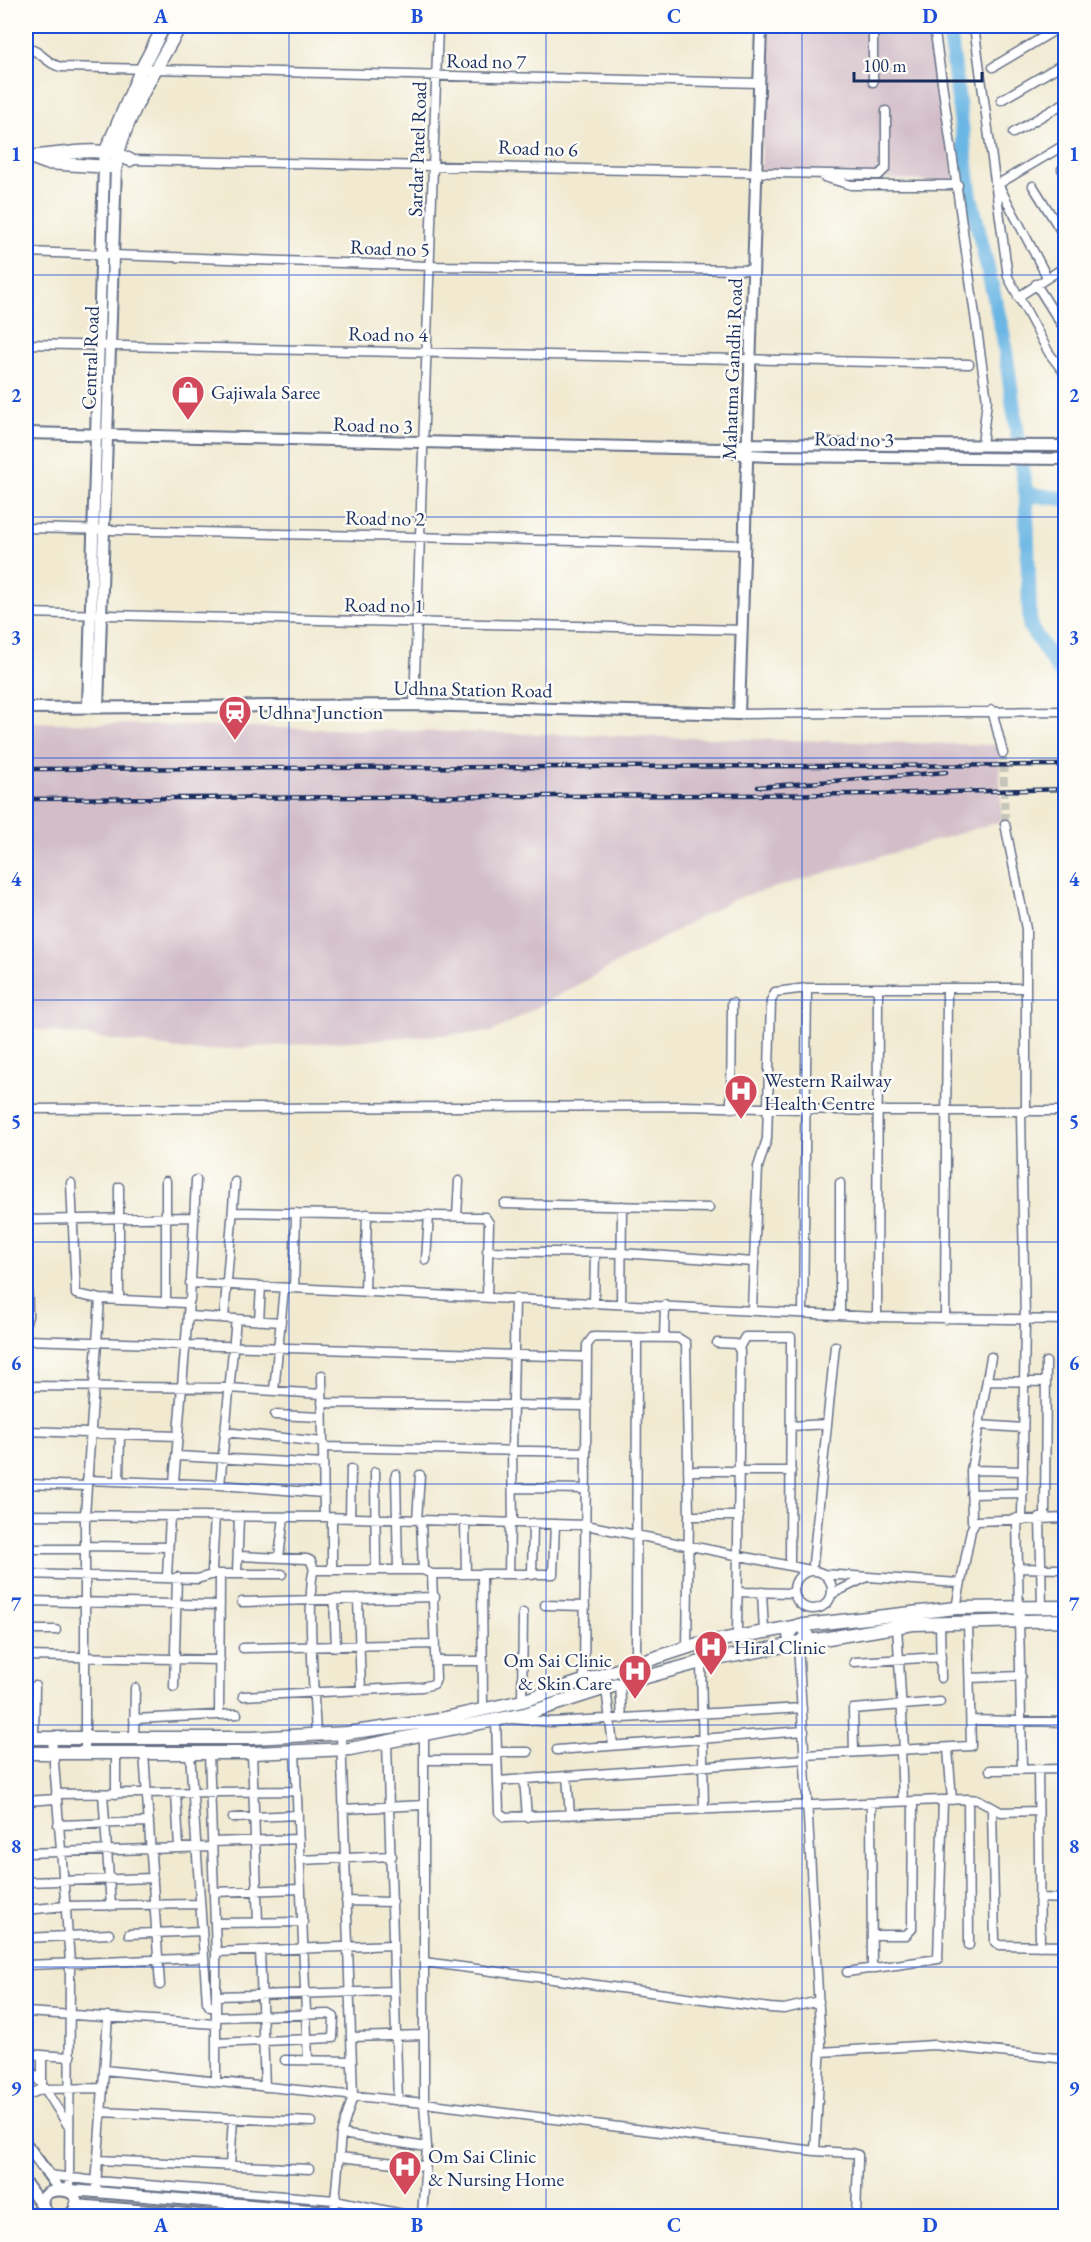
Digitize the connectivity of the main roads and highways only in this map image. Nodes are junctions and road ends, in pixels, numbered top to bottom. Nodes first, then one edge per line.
1 (164, 26) edge
2 (180, 26) edge
3 (111, 153) junction
4 (27, 157) edge
5 (110, 167) junction
6 (1065, 1607) edge
7 (1019, 1614) junction
8 (1065, 1620) edge
9 (796, 1626) junction
10 (799, 1643) junction
11 (30, 1738) edge
12 (26, 1753) edge

1 - 3 main road, Central Road
2 - 3 main road, Central Road
3 - 4 main road, Road no 6
3 - 5 main road, Central Road
3 - 5 main road, Road no 6
4 - 5 main road, Road no 6
6 - 7 main road
7 - 8 main road
7 - 9 main road
7 - 10 main road
9 - 10 main road
9 - 11 main road
10 - 12 main road

